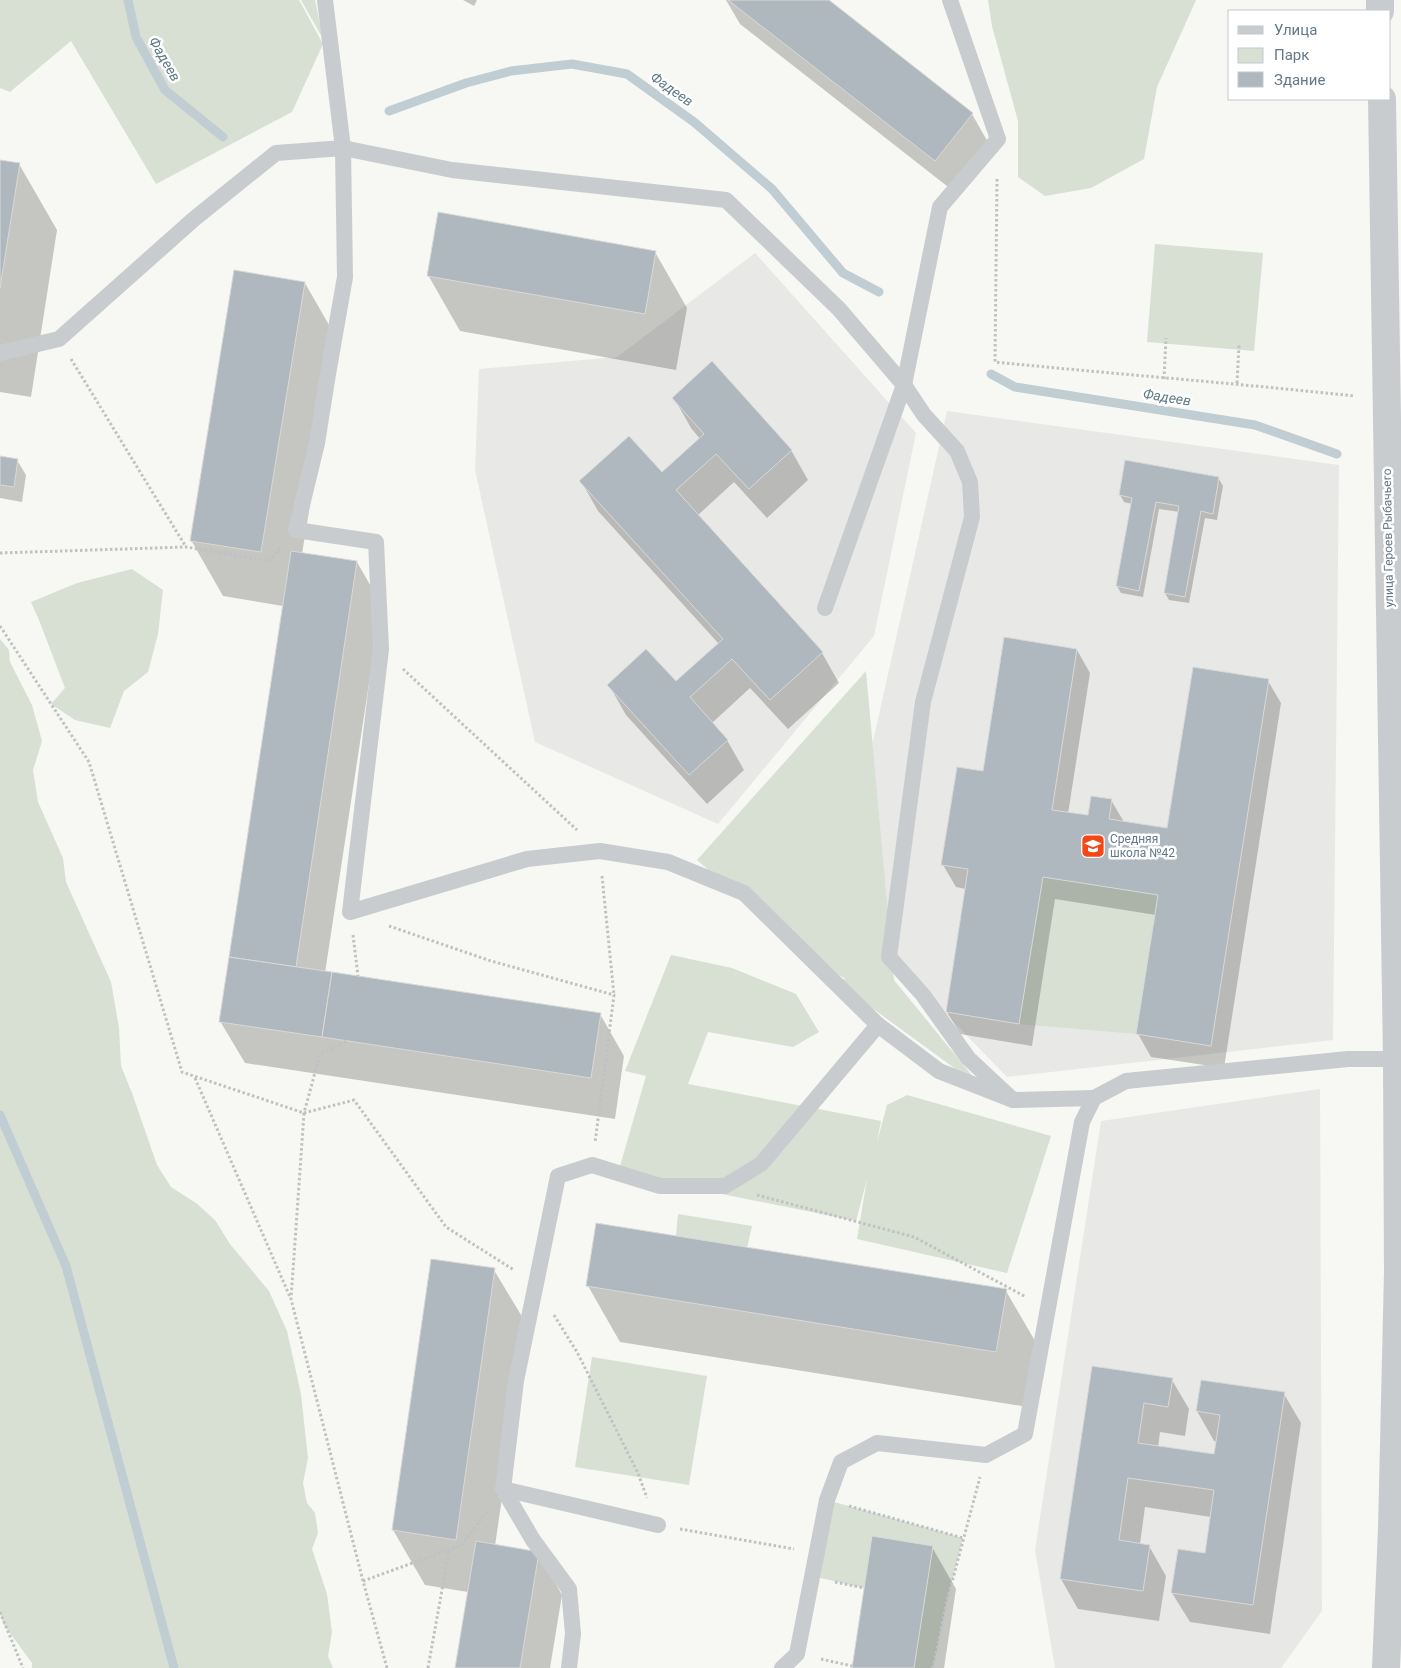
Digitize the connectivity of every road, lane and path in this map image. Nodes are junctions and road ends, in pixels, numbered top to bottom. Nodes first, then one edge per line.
1 (324, 0) edge
2 (950, 0) edge
3 (1382, 100) edge
4 (998, 139) junction
5 (343, 148) junction
6 (1166, 338) dead end
7 (59, 339) junction
8 (1239, 345) dead end
9 (0, 353) edge
10 (1164, 379) junction
11 (1237, 383) junction
12 (904, 385) junction
13 (1354, 396) dead end
14 (296, 530) junction
15 (186, 547) junction
16 (0, 553) edge
17 (825, 608) dead end
18 (0, 626) edge
19 (381, 649) junction
20 (600, 851) junction
21 (350, 912) junction
22 (358, 976) dead end
23 (614, 994) junction
24 (878, 1025) junction
25 (1397, 1059) junction
26 (195, 1077) junction
27 (1094, 1098) junction
28 (1013, 1100) junction
29 (592, 1165) junction
30 (725, 1186) junction
31 (291, 1299) junction
32 (1048, 1309) junction
33 (986, 1455) junction
34 (503, 1489) junction
35 (827, 1500) junction
36 (658, 1525) dead end
37 (964, 1538) junction
38 (449, 1550) junction
39 (363, 1581) junction
40 (0, 1612) edge
41 (796, 1661) edge
42 (852, 1666) dead end
43 (1386, 1667) edge
44 (23, 1668) edge
45 (387, 1668) edge
46 (428, 1668) edge
47 (570, 1668) edge
48 (782, 1668) edge
49 (933, 1668) edge

1 - 5 lane
2 - 4 lane
3 - 25 street, улица Героев Рыбачьего
4 - 10 path
4 - 12 lane
5 - 7 lane
5 - 12 lane
5 - 14 lane
6 - 10 path
7 - 9 lane
7 - 15 path
8 - 11 path
10 - 11 path
11 - 13 path
12 - 17 lane
12 - 28 lane
14 - 15 path
14 - 19 lane
15 - 16 path
18 - 26 path
19 - 20 path
19 - 21 lane
20 - 21 lane
20 - 23 path
20 - 24 lane
21 - 22 path
21 - 23 path
23 - 29 path
24 - 28 lane
24 - 30 lane
25 - 27 lane
25 - 43 street, улица Героев Рыбачьего
26 - 31 path
26 - 31 path
27 - 28 lane
27 - 32 lane
29 - 30 lane
29 - 34 lane
30 - 32 path
31 - 39 path
32 - 33 lane
33 - 35 lane
33 - 37 path
34 - 36 lane
34 - 38 path
34 - 47 lane
35 - 37 path
35 - 41 lane
37 - 49 path
38 - 39 path
38 - 46 path
39 - 45 path
40 - 44 path
41 - 42 path
41 - 48 lane

